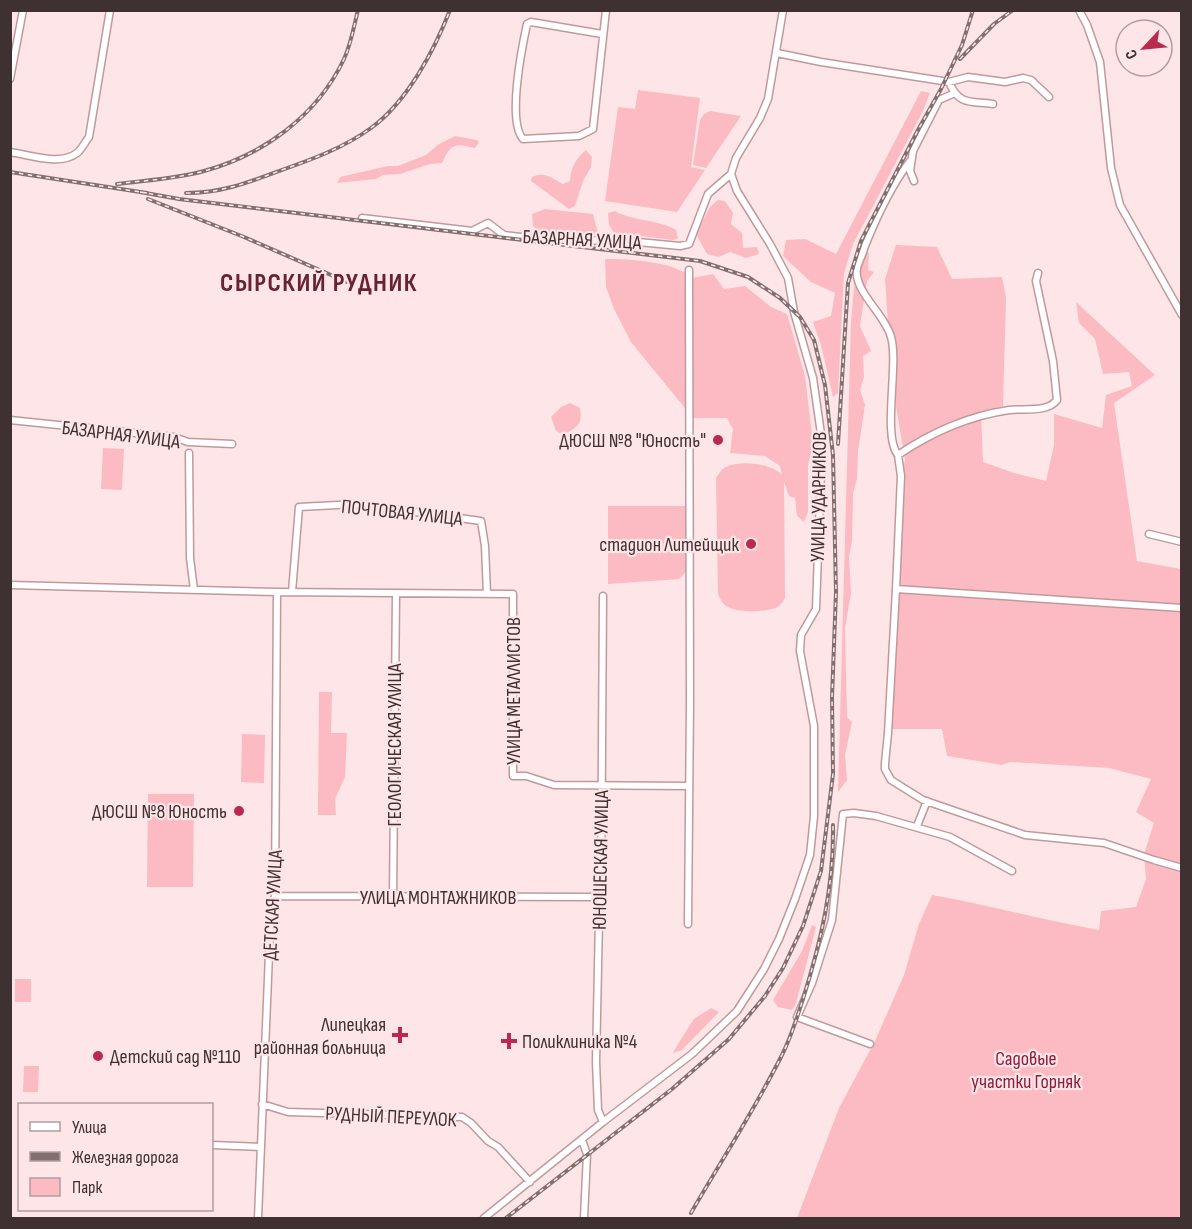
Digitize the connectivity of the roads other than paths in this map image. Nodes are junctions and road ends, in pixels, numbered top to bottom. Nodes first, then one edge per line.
1 (23, 10) edge
2 (110, 10) edge
3 (606, 10) edge
4 (783, 10) edge
5 (1079, 10) edge
6 (603, 34) junction
7 (777, 53) junction
8 (10, 79) edge
9 (949, 82) junction
10 (955, 93) junction
11 (1049, 97) dead end
12 (993, 104) dead end
13 (10, 152) edge
14 (910, 160) junction
15 (731, 174) junction
16 (914, 181) dead end
17 (362, 218) dead end
18 (689, 270) dead end
19 (1038, 273) dead end
20 (1182, 315) edge
21 (10, 420) edge
22 (232, 444) dead end
23 (189, 453) dead end
24 (898, 455) junction
25 (1149, 534) dead end
26 (1182, 542) edge
27 (10, 585) edge
28 (896, 589) junction
29 (194, 590) junction
30 (278, 592) junction
31 (292, 592) junction
32 (396, 594) junction
33 (487, 594) junction
34 (603, 596) dead end
35 (1182, 608) edge
36 (602, 785) junction
37 (689, 786) junction
38 (927, 801) junction
39 (917, 826) junction
40 (1182, 868) edge
41 (1012, 871) dead end
42 (274, 896) junction
43 (393, 897) junction
44 (601, 897) junction
45 (688, 924) dead end
46 (870, 1044) dead end
47 (262, 1104) junction
48 (603, 1122) junction
49 (582, 1140) junction
50 (213, 1145) edge
51 (261, 1148) junction
52 (530, 1182) junction
53 (258, 1218) edge
54 (484, 1218) edge
55 (584, 1218) edge

1 - 8 street
2 - 13 street
3 - 6 street
4 - 7 street
5 - 20 street
6 - 6 street
7 - 9 street
7 - 15 street
9 - 10 street
9 - 11 street
10 - 12 street
10 - 14 street
14 - 16 street
14 - 24 street
15 - 17 street, БАЗАРНАЯ УЛИЦА
15 - 48 street, УЛИЦА УДАРНИКОВ
18 - 37 street
19 - 24 street
21 - 22 street, БАЗАРНАЯ УЛИЦА
23 - 29 street
24 - 28 street
25 - 26 street
27 - 29 street
28 - 35 street
28 - 38 street
29 - 30 street
30 - 31 street
30 - 42 street, ДЕТСКАЯ УЛИЦА
31 - 32 street
31 - 33 street, ПОЧТОВАЯ УЛИЦА
32 - 33 street
32 - 43 street, ГЕОЛОГИЧЕСКАЯ УЛИЦА
33 - 36 street, УЛИЦА МЕТАЛЛИСТОВ
34 - 36 street, ЮНОШЕСКАЯ УЛИЦА
36 - 37 street
36 - 44 street, ЮНОШЕСКАЯ УЛИЦА
37 - 45 street
38 - 39 street
38 - 40 street
39 - 41 street
39 - 46 street
42 - 43 street, УЛИЦА МОНТАЖНИКОВ
42 - 47 street, ДЕТСКАЯ УЛИЦА
43 - 44 street, УЛИЦА МОНТАЖНИКОВ
44 - 48 street, ЮНОШЕСКАЯ УЛИЦА
47 - 51 street, ДЕТСКАЯ УЛИЦА
47 - 52 street, РУДНЫЙ ПЕРЕУЛОК
48 - 49 street
49 - 52 street
49 - 55 street
50 - 51 street
51 - 53 street, ДЕТСКАЯ УЛИЦА
52 - 54 street

